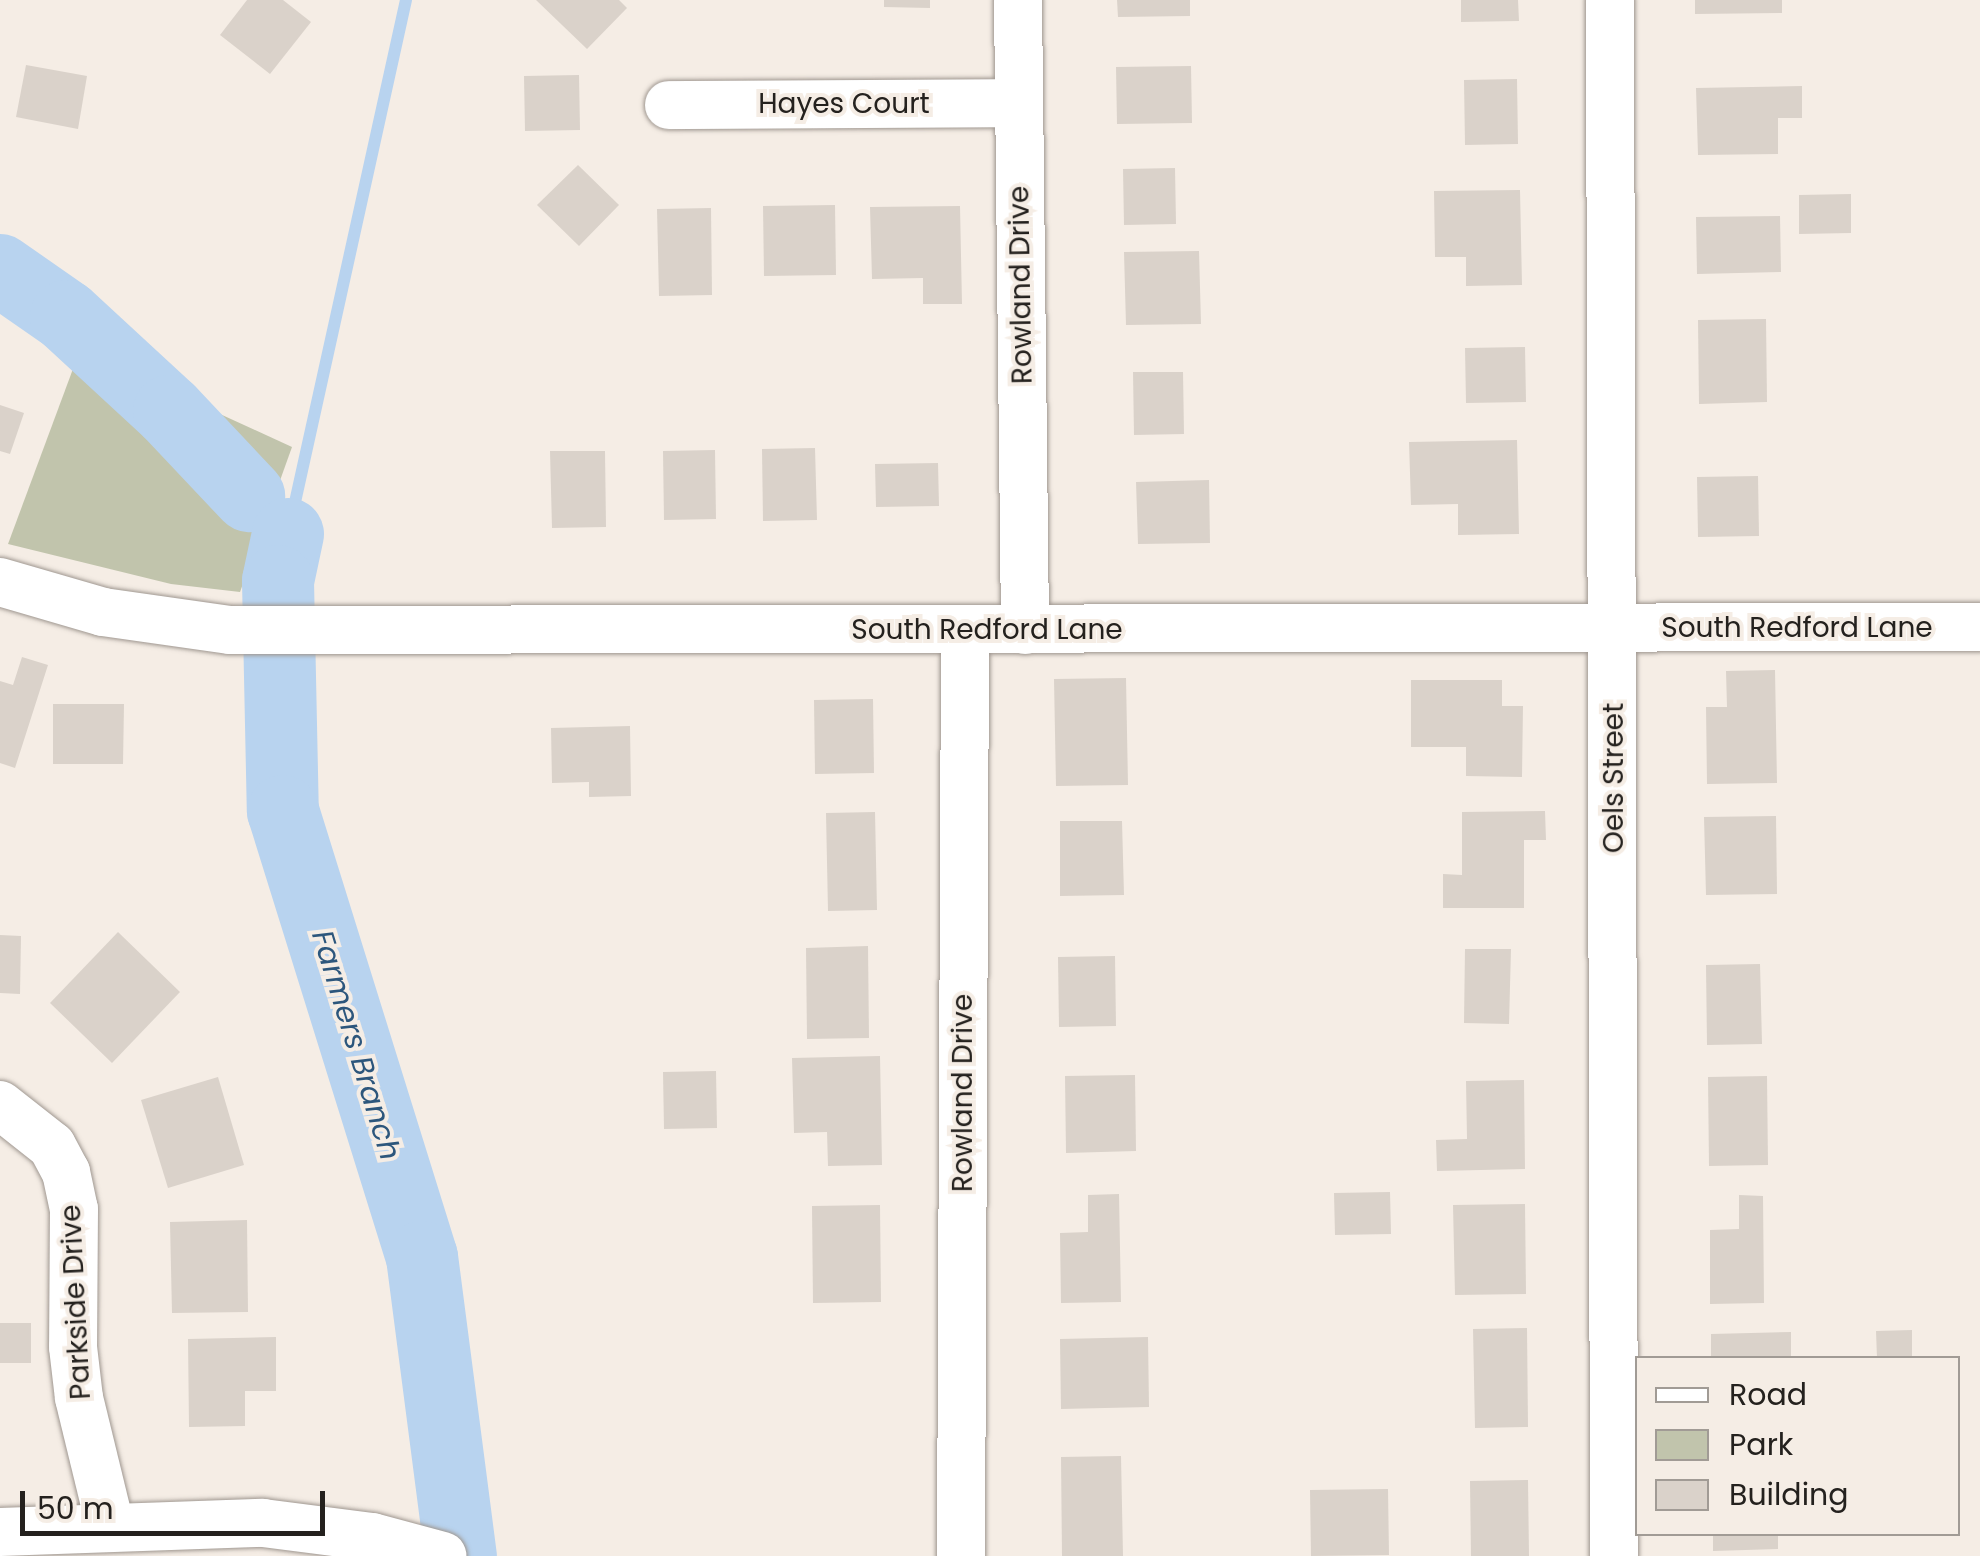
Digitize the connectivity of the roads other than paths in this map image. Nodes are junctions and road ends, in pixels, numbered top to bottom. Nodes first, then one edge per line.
1 (1018, 0) edge
2 (1610, 0) edge
3 (1020, 103) junction
4 (669, 105) dead end
5 (0, 582) edge
6 (1980, 627) edge
7 (1614, 628) junction
8 (965, 630) junction
9 (1025, 630) junction
10 (0, 1105) edge
11 (110, 1525) junction
12 (0, 1532) edge
13 (439, 1555) edge
14 (960, 1556) edge
15 (1614, 1556) edge

1 - 3 street, Rowland Drive
2 - 7 street, Oels Street
3 - 4 street, Hayes Court
3 - 9 street, Rowland Drive
5 - 8 street, South Redford Lane
6 - 7 street, South Redford Lane
7 - 9 street, South Redford Lane
7 - 15 street, Oels Street
8 - 9 street, South Redford Lane
8 - 14 street, Rowland Drive
10 - 11 street, Parkside Drive
11 - 12 street
11 - 13 street

